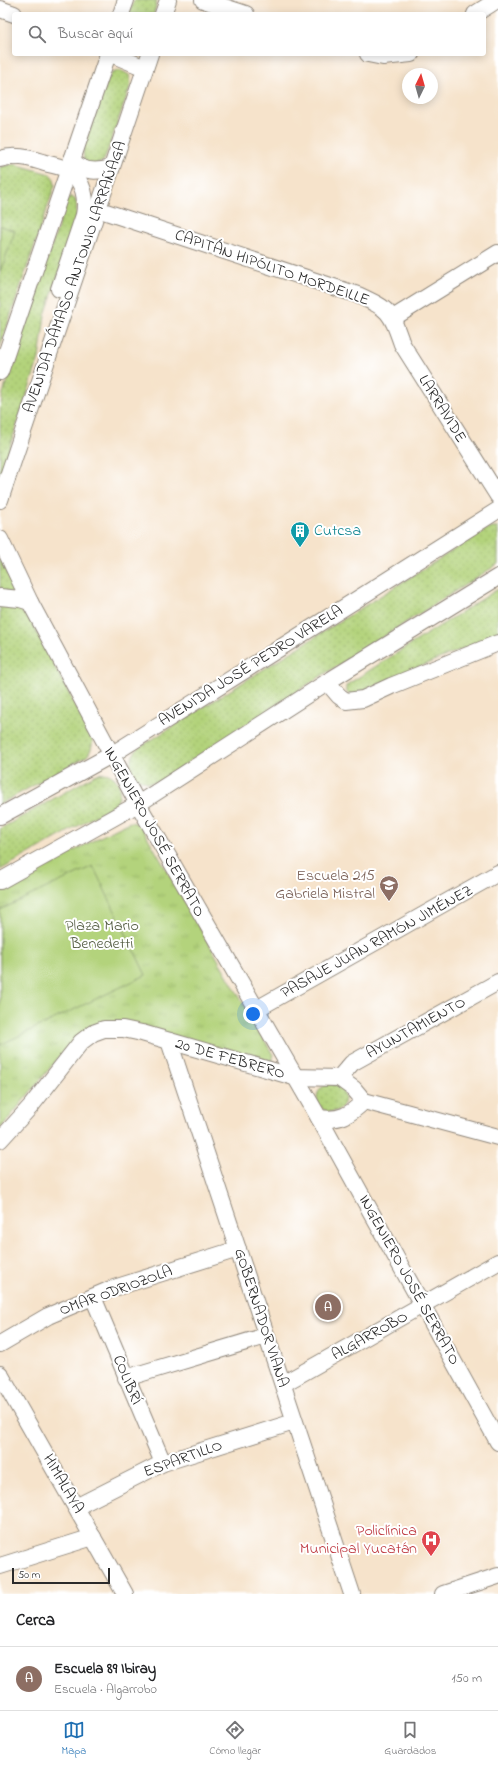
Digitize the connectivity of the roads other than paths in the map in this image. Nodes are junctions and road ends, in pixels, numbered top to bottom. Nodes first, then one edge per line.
1 (126, 0) edge
2 (168, 0) edge
3 (203, 0) edge
4 (497, 0) edge
5 (0, 9) edge
6 (122, 12) edge
7 (164, 12) edge
8 (240, 12) edge
9 (478, 12) edge
10 (12, 13) edge
11 (107, 56) edge
12 (121, 56) edge
13 (378, 56) edge
14 (392, 56) edge
15 (147, 61) edge
16 (0, 159) edge
17 (70, 164) junction
18 (112, 168) junction
19 (98, 209) junction
20 (498, 253) edge
21 (393, 318) junction
22 (59, 324) junction
23 (0, 372) edge
24 (498, 496) edge
25 (0, 500) edge
26 (498, 510) edge
27 (0, 539) edge
28 (498, 577) edge
29 (0, 598) edge
30 (30, 602) junction
31 (498, 643) edge
32 (328, 682) junction
33 (111, 755) junction
34 (138, 804) junction
35 (0, 816) edge
36 (498, 873) edge
37 (0, 881) edge
38 (498, 982) edge
39 (255, 1010) junction
40 (169, 1041) junction
41 (294, 1077) junction
42 (339, 1078) junction
43 (364, 1101) junction
44 (319, 1118) junction
45 (498, 1137) edge
46 (0, 1140) edge
47 (238, 1249) junction
48 (498, 1262) edge
49 (93, 1297) junction
50 (423, 1306) junction
51 (266, 1336) junction
52 (0, 1344) edge
53 (0, 1374) edge
54 (126, 1378) junction
55 (283, 1384) junction
56 (294, 1422) junction
57 (498, 1442) edge
58 (163, 1463) junction
59 (76, 1507) junction
60 (93, 1537) junction
61 (0, 1566) edge
62 (498, 1576) edge
63 (125, 1594) edge
64 (352, 1594) edge
65 (442, 1594) edge

1 - 6 street
2 - 7 street
3 - 8 street
4 - 9 street
5 - 10 street
11 - 17 street
12 - 15 street
13 - 14 street
15 - 18 street, AVENIDA DÁMASO ANTONIO LARRAÑAGA
16 - 17 street
17 - 18 street
17 - 22 street
17 - 23 street
18 - 19 street, AVENIDA DÁMASO ANTONIO LARRAÑAGA
19 - 21 street, CAPITÁN HIPÓLITO MORDEILLE
19 - 22 street, AVENIDA DÁMASO ANTONIO LARRAÑAGA
20 - 21 street
21 - 24 street, LARRAVIDE
22 - 25 street, AVENIDA DÁMASO ANTONIO LARRAÑAGA
26 - 33 street, AVENIDA JOSÉ PEDRO VARELA
27 - 30 street, INGENIERO JOSÉ SERRATO
28 - 32 street
29 - 30 street
30 - 33 street, INGENIERO JOSÉ SERRATO
31 - 32 street
32 - 34 street
33 - 34 street, INGENIERO JOSÉ SERRATO
33 - 35 street, AVENIDA JOSÉ PEDRO VARELA
34 - 37 street
34 - 39 street, INGENIERO JOSÉ SERRATO
36 - 39 street, PASAJE JUAN RAMÓN JIMÉNEZ
38 - 42 street, AYUNTAMIENTO
39 - 41 street, INGENIERO JOSÉ SERRATO
40 - 41 street, 20 DE FEBRERO
40 - 46 street, 20 DE FEBRERO
40 - 47 street, GOBERNADOR VIANA
41 - 42 street, 20 DE FEBRERO
41 - 44 street, INGENIERO JOSÉ SERRATO
42 - 43 street
43 - 44 street
43 - 45 street
44 - 50 street, INGENIERO JOSÉ SERRATO
47 - 49 street, OMAR ODRIOZOLA
47 - 51 street, GOBERNADOR VIANA
48 - 50 street, ALGARROBO
49 - 52 street, OMAR ODRIOZOLA
49 - 54 street, COLIBRÍ
50 - 55 street, ALGARROBO
50 - 57 street, INGENIERO JOSÉ SERRATO
51 - 54 street
51 - 55 street, GOBERNADOR VIANA
53 - 59 street, HIMALAYA
54 - 58 street, COLIBRÍ
55 - 56 street, GOBERNADOR VIANA
56 - 58 street, ESPARTILLO
56 - 64 street, GOBERNADOR VIANA
58 - 59 street, ESPARTILLO
59 - 60 street, HIMALAYA
60 - 61 street
60 - 63 street, HIMALAYA
62 - 65 street

